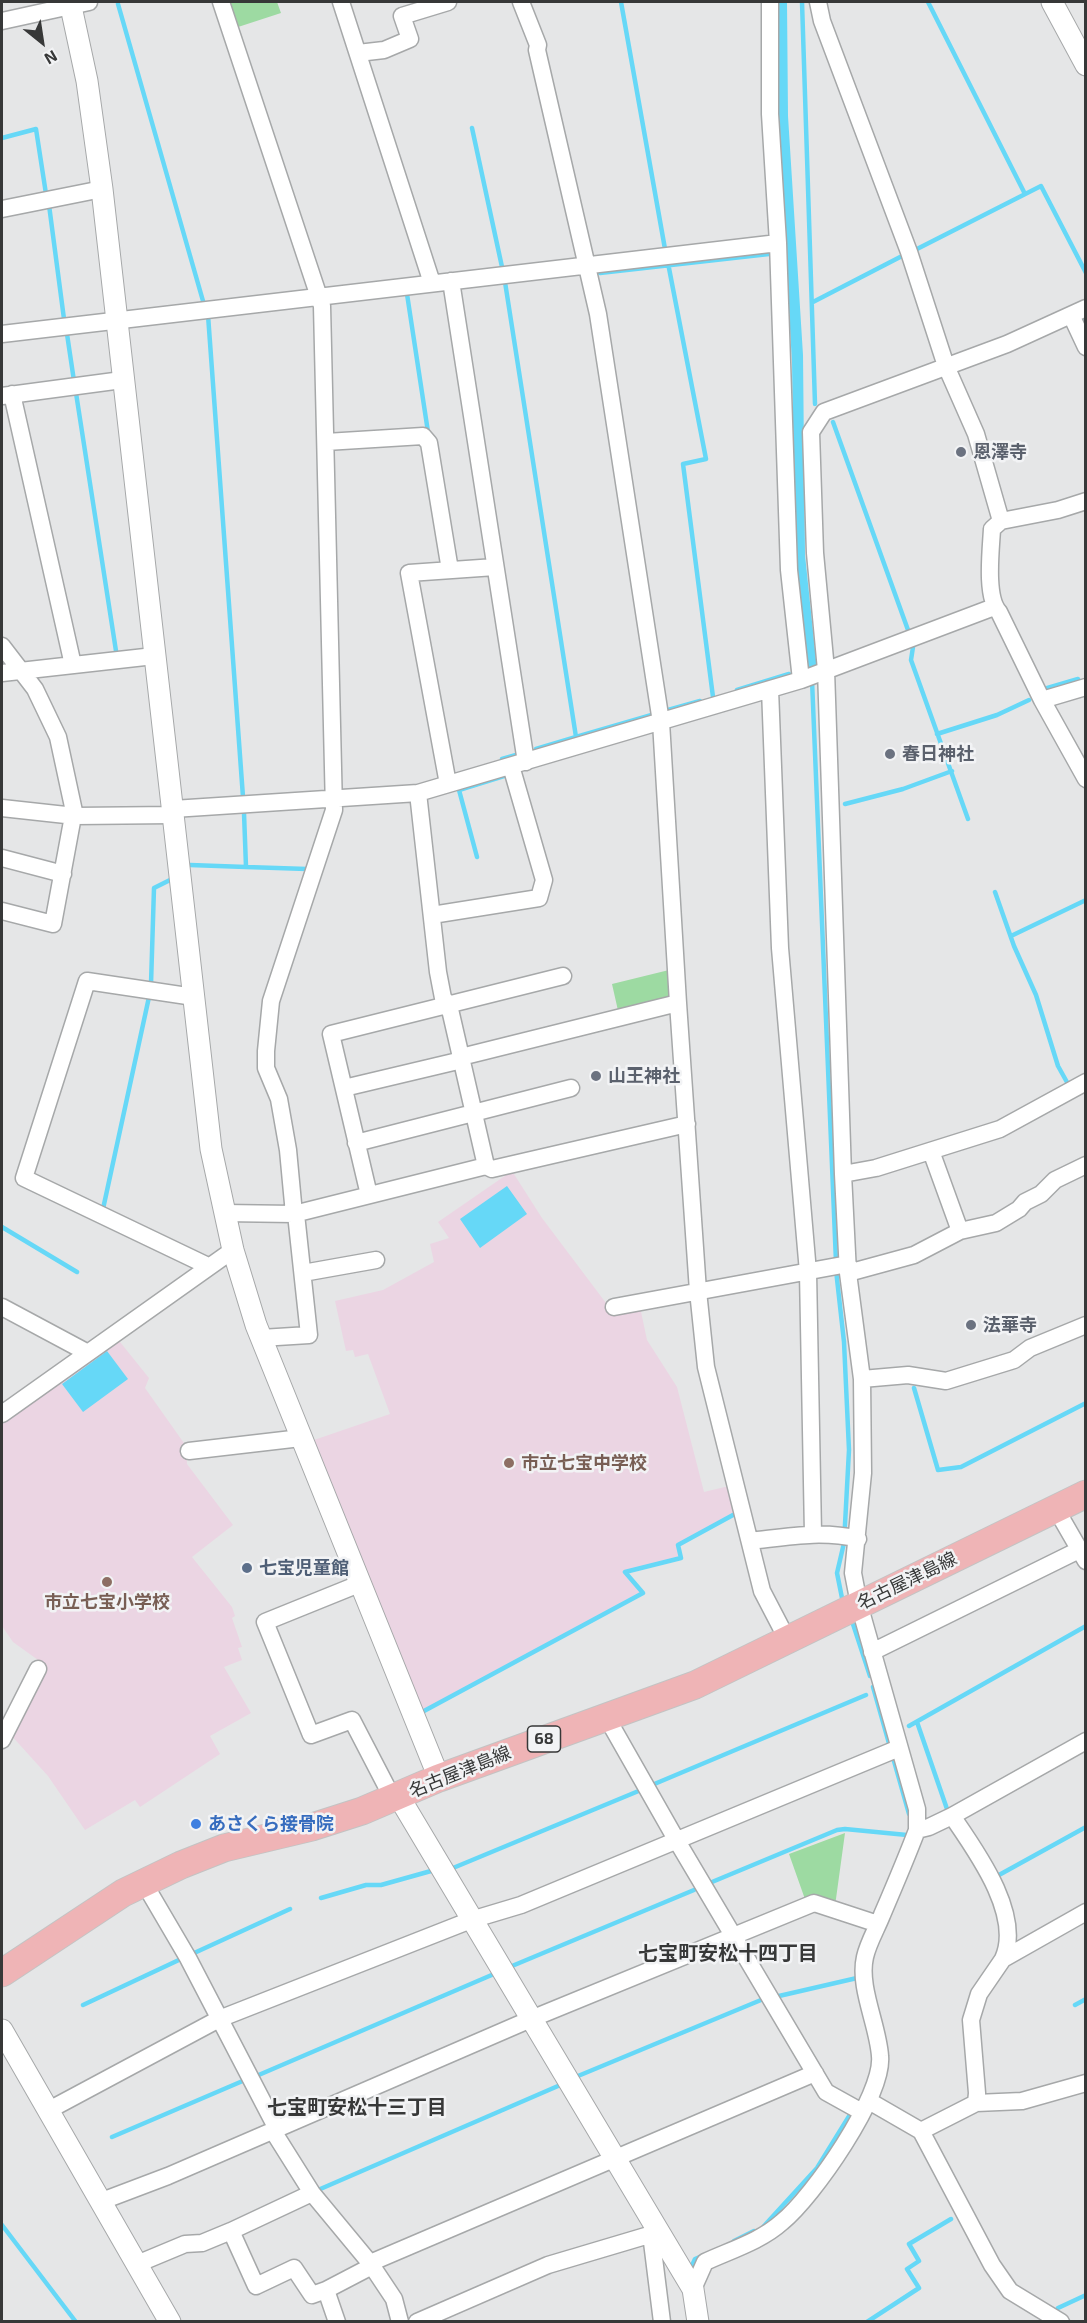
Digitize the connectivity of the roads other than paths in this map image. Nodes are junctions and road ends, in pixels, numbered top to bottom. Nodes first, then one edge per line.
1 (221, 2) edge
2 (342, 2) edge
3 (448, 2) edge
4 (521, 2) edge
5 (770, 2) edge
6 (818, 2) edge
7 (1052, 2) edge
8 (77, 3) edge
9 (2, 21) edge
10 (358, 53) junction
11 (1086, 65) edge
12 (102, 189) junction
13 (2, 209) edge
14 (778, 243) junction
15 (586, 265) junction
16 (451, 281) junction
17 (432, 283) junction
18 (320, 296) junction
19 (1078, 312) edge
20 (116, 320) junction
21 (2, 334) edge
22 (1086, 347) edge
23 (946, 366) junction
24 (122, 380) junction
25 (7, 395) edge
26 (326, 442) junction
27 (1086, 501) edge
28 (1001, 521) junction
29 (495, 567) junction
30 (450, 570) junction
31 (994, 606) junction
32 (2, 646) edge
33 (154, 656) junction
34 (73, 665) junction
35 (19, 671) junction
36 (2, 673) edge
37 (814, 675) junction
38 (1086, 687) edge
39 (770, 689) junction
40 (1042, 700) junction
41 (661, 722) junction
42 (518, 764) junction
43 (1086, 779) edge
44 (448, 784) junction
45 (418, 793) junction
46 (334, 799) junction
47 (2, 808) edge
48 (173, 812) junction
49 (74, 816) junction
50 (2, 858) edge
51 (63, 874) junction
52 (2, 911) edge
53 (432, 915) junction
54 (563, 976) dead end
55 (194, 997) junction
56 (678, 1003) junction
57 (449, 1005) junction
58 (461, 1059) junction
59 (1086, 1082) edge
60 (344, 1088) junction
61 (571, 1088) dead end
62 (474, 1112) junction
63 (687, 1124) junction
64 (356, 1143) junction
65 (931, 1151) junction
66 (1086, 1165) edge
67 (486, 1166) junction
68 (843, 1174) junction
69 (369, 1195) junction
70 (224, 1213) junction
71 (295, 1214) junction
72 (960, 1231) junction
73 (233, 1250) junction
74 (376, 1260) dead end
75 (208, 1266) junction
76 (842, 1268) junction
77 (808, 1272) junction
78 (303, 1273) junction
79 (698, 1291) junction
80 (2, 1307) edge
81 (614, 1307) dead end
82 (1086, 1325) edge
83 (261, 1338) junction
84 (88, 1353) junction
85 (862, 1379) junction
86 (2, 1414) edge
87 (301, 1438) junction
88 (189, 1450) dead end
89 (1086, 1494) edge
90 (1056, 1509) junction
91 (813, 1533) junction
92 (849, 1537) junction
93 (750, 1541) junction
94 (1082, 1556) edge
95 (359, 1584) junction
96 (859, 1604) junction
97 (787, 1639) junction
98 (872, 1652) junction
99 (38, 1670) dead end
100 (607, 1718) junction
101 (2, 1740) edge
102 (1086, 1741) edge
103 (894, 1751) junction
104 (439, 1778) junction
105 (396, 1798) junction
106 (952, 1816) junction
107 (917, 1830) junction
108 (677, 1841) junction
109 (144, 1883) junction
110 (1086, 1912) edge
111 (471, 1920) junction
112 (874, 1922) junction
113 (734, 1937) junction
114 (1003, 1959) junction
115 (2, 1973) edge
116 (219, 2019) junction
117 (531, 2019) junction
118 (2, 2030) edge
119 (815, 2073) junction
120 (1086, 2084) edge
121 (976, 2103) junction
122 (865, 2106) junction
123 (49, 2110) junction
124 (275, 2130) junction
125 (921, 2131) junction
126 (615, 2157) junction
127 (312, 2193) junction
128 (102, 2202) junction
129 (231, 2231) junction
130 (655, 2233) junction
131 (137, 2264) junction
132 (371, 2265) junction
133 (689, 2282) junction
134 (326, 2290) junction
135 (170, 2322) edge
136 (337, 2322) edge
137 (400, 2322) edge
138 (417, 2322) edge
139 (662, 2322) edge
140 (698, 2322) edge
141 (1061, 2322) edge

1 - 18 street
2 - 10 street
3 - 10 street
4 - 15 street
5 - 14 street
6 - 23 street
7 - 11 street
8 - 9 street
8 - 12 street
10 - 17 street
12 - 13 street
12 - 20 street
14 - 15 street
14 - 37 street
15 - 16 street
15 - 41 street
16 - 17 street
16 - 29 street
17 - 18 street
18 - 20 street
18 - 26 street
19 - 22 street
19 - 23 street
20 - 21 street
20 - 24 street
23 - 28 street
23 - 37 street
24 - 25 street
24 - 33 street
25 - 34 street
26 - 30 street
26 - 46 street
27 - 28 street
28 - 31 street
29 - 30 street
29 - 42 street
30 - 44 street
31 - 37 street
31 - 40 street
32 - 35 street
33 - 34 street
33 - 48 street
34 - 35 street
35 - 36 street
35 - 49 street
37 - 39 street
37 - 68 street
38 - 40 street
39 - 41 street
39 - 77 street
40 - 43 street
41 - 42 street
41 - 56 street
42 - 44 street
42 - 53 street
44 - 45 street
45 - 46 street
45 - 53 street
46 - 48 street
46 - 71 street
47 - 49 street
48 - 49 street
48 - 55 street
49 - 51 street
50 - 51 street
51 - 52 street
53 - 57 street
54 - 57 street
55 - 70 street
55 - 75 street
56 - 58 street
56 - 63 street
57 - 58 street
57 - 60 street
58 - 60 street
58 - 62 street
59 - 65 street
60 - 64 street
61 - 62 street
62 - 64 street
62 - 67 street
63 - 67 street
63 - 79 street
64 - 69 street
65 - 68 street
65 - 72 street
66 - 72 street
67 - 69 street
68 - 76 street
69 - 71 street
70 - 71 street
70 - 73 street
71 - 78 street
72 - 76 street
73 - 75 street
73 - 83 street
74 - 78 street
75 - 84 street
76 - 77 street
76 - 85 street
77 - 79 street
77 - 91 street
78 - 83 street
79 - 81 street
79 - 93 street
80 - 84 street
82 - 85 street
83 - 87 street
84 - 86 street
85 - 92 street
87 - 88 street
87 - 95 street
89 - 90 main road, 名古屋津島線 / 68
90 - 94 street
90 - 96 main road, 名古屋津島線 / 68
91 - 92 street
91 - 93 street
92 - 96 street
93 - 97 street
94 - 98 street
95 - 104 street
95 - 105 street
96 - 97 main road, 名古屋津島線 / 68
96 - 98 street
97 - 100 main road, 名古屋津島線 / 68
98 - 103 street
99 - 101 street
100 - 104 main road, 名古屋津島線 / 68
100 - 108 street
102 - 106 street
103 - 107 street
103 - 108 street
104 - 105 main road, 名古屋津島線 / 68
105 - 109 main road, 名古屋津島線 / 68
105 - 111 street
106 - 107 street
106 - 114 street
107 - 112 street
108 - 111 street
108 - 113 street
109 - 115 main road, 名古屋津島線 / 68
109 - 116 street
110 - 114 street
111 - 116 street
111 - 117 street
112 - 113 street
112 - 122 street
113 - 117 street
113 - 119 street
114 - 121 street
116 - 123 street
116 - 124 street
117 - 124 street
117 - 126 street
118 - 123 street
119 - 122 street
119 - 126 street
120 - 121 street
121 - 125 street
122 - 125 street
122 - 133 street
123 - 128 street
124 - 127 street
124 - 128 street
125 - 141 street
126 - 130 street
126 - 132 street
127 - 129 street
127 - 132 street
128 - 131 street
129 - 131 street
129 - 134 street
130 - 133 street
130 - 138 street
130 - 139 street
131 - 135 street
132 - 134 street
132 - 137 street
133 - 140 street
134 - 136 street

